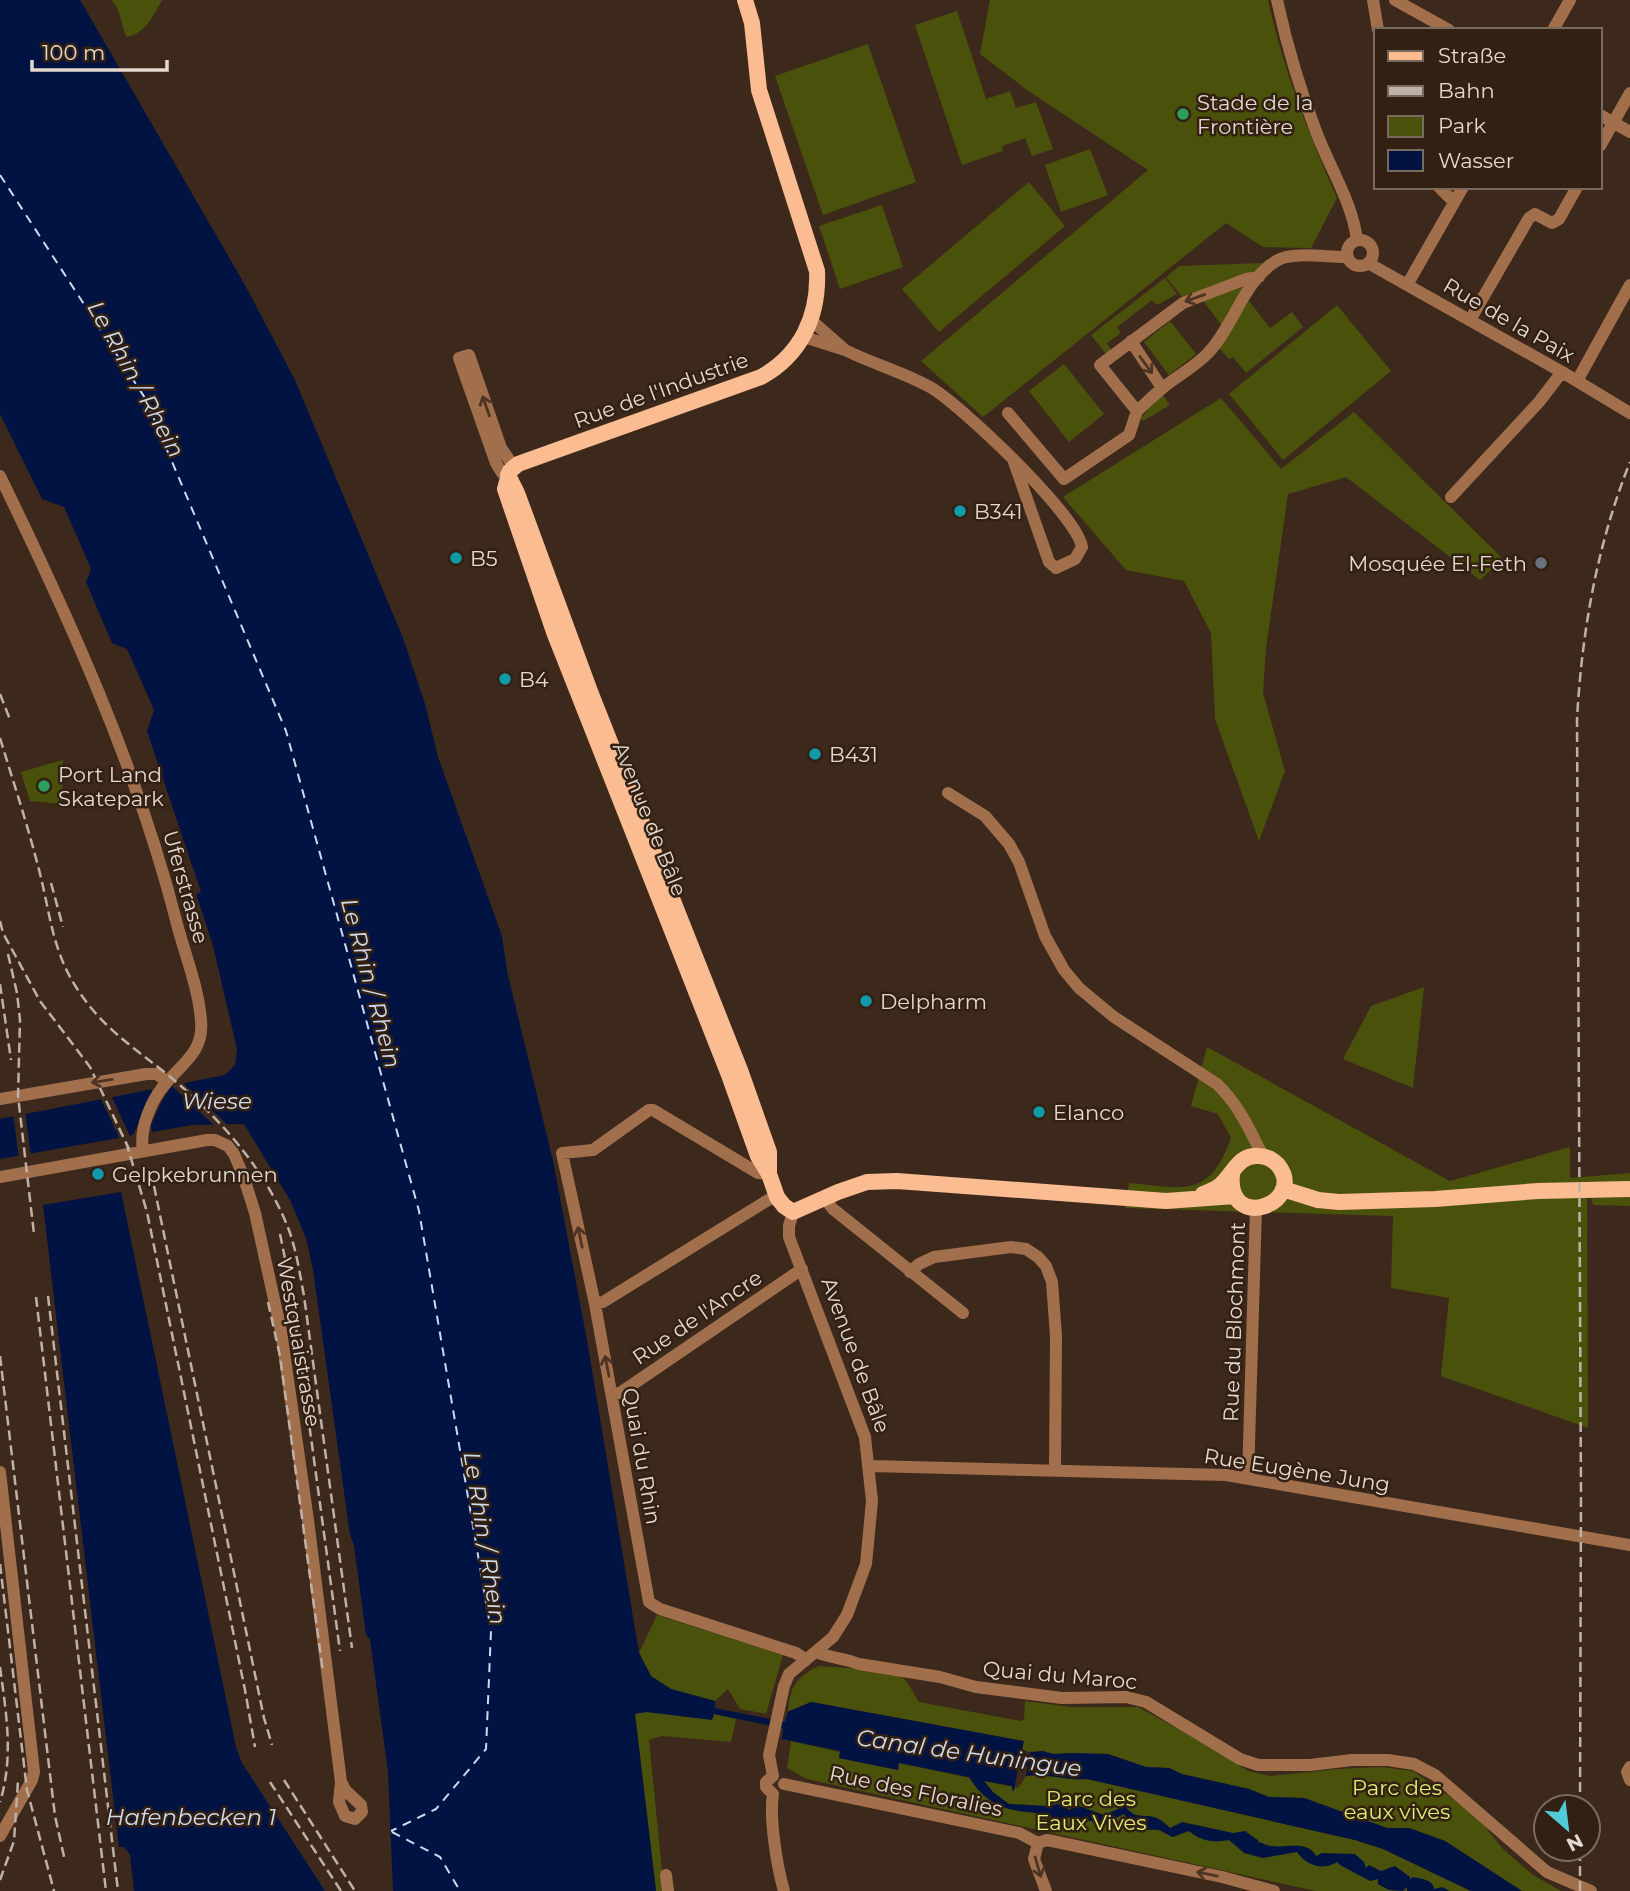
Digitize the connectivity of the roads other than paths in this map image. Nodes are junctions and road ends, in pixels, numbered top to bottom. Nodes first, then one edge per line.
1 (745, 0) edge
2 (1277, 0) edge
3 (1373, 0) edge
4 (1395, 0) edge
5 (1570, 0) edge
6 (1378, 28) edge
7 (1444, 28) edge
8 (1554, 28) edge
9 (1630, 93) edge
10 (1602, 116) edge
11 (1614, 122) junction
12 (1630, 132) edge
13 (1602, 143) edge
14 (1441, 189) edge
15 (1462, 189) edge
16 (1576, 189) edge
17 (1454, 202) junction
18 (1357, 240) junction
19 (1348, 257) junction
20 (1368, 263) junction
21 (1259, 277) junction
22 (1407, 285) junction
23 (1630, 285) edge
24 (811, 320) junction
25 (1470, 320) junction
26 (804, 337) junction
27 (1131, 341) junction
28 (845, 350) junction
29 (1562, 372) junction
30 (1577, 381) junction
31 (1162, 388) junction
32 (1137, 411) junction
33 (1630, 413) edge
34 (1008, 414) dead end
35 (1014, 462) junction
36 (513, 469) junction
37 (0, 475) edge
38 (1451, 497) dead end
39 (948, 793) dead end
40 (165, 1084) junction
41 (0, 1099) edge
42 (142, 1146) junction
43 (1255, 1157) junction
44 (769, 1174) junction
45 (1232, 1174) junction
46 (0, 1177) edge
47 (1283, 1189) junction
48 (1630, 1189) edge
49 (1234, 1196) junction
50 (777, 1197) junction
51 (1195, 1198) junction
52 (825, 1199) junction
53 (1256, 1208) junction
54 (793, 1212) junction
55 (802, 1269) junction
56 (910, 1272) junction
57 (595, 1304) junction
58 (963, 1313) dead end
59 (612, 1394) junction
60 (870, 1466) junction
61 (1055, 1470) junction
62 (0, 1472) edge
63 (1248, 1478) junction
64 (1630, 1545) edge
65 (833, 1637) junction
66 (811, 1656) junction
67 (847, 1659) junction
68 (1630, 1766) edge
69 (773, 1776) junction
70 (1630, 1780) edge
71 (341, 1782) dead end
72 (784, 1784) junction
73 (773, 1794) junction
74 (0, 1836) edge
75 (1038, 1843) junction
76 (666, 1875) dead end
77 (667, 1891) edge
78 (784, 1891) edge
79 (1046, 1891) edge
80 (1274, 1891) edge
81 (1591, 1891) edge

1 - 24 main road, Rue de l'Industrie
2 - 18 street
3 - 6 street
4 - 7 street
5 - 8 street
9 - 11 street
10 - 11 street
11 - 12 street
11 - 13 street
14 - 17 street
15 - 17 street
16 - 25 street
17 - 22 street
18 - 19 street
18 - 20 street
19 - 20 street
19 - 21 street
20 - 22 street, Rue de la Paix
21 -> 27 street
21 - 31 street
22 - 25 street, Rue de la Paix
23 - 30 street
24 - 26 main road, Rue de l'Industrie
24 - 28 street
25 - 29 street, Rue de la Paix
26 - 28 street
26 - 36 main road, Rue de l'Industrie
27 -> 31 street
27 - 32 street
28 - 35 street
29 - 30 street, Rue de la Paix
29 - 38 street
30 - 33 street, Rue de la Paix
31 - 32 street
32 - 34 street
35 - 35 street
36 -> 36 street, Avenue de Bâle
36 - 44 main road, Avenue de Bâle
37 - 40 street, Uferstrasse
39 - 43 street
40 -> 41 street
40 - 42 street, Uferstrasse
42 - 46 street, Westquaistrasse
42 - 71 street, Westquaistrasse
43 - 45 main road
43 - 47 main road
44 - 50 main road, Avenue de Bâle
57 -> 44 street, Quai du Rhin
45 - 49 main road
45 - 51 main road
47 - 48 main road
47 - 53 main road
49 - 51 main road
49 - 53 main road
50 - 54 main road, Avenue de Bâle
50 - 57 street
51 - 52 main road
52 - 54 main road
52 - 56 street
53 - 63 street, Rue du Blochmont
54 - 55 street, Avenue de Bâle
55 - 59 street, Rue de l'Ancre
55 - 60 street, Avenue de Bâle
56 - 58 street
56 - 61 street
59 -> 57 street, Quai du Rhin
59 - 66 street, Quai du Rhin
60 - 61 street, Rue Eugène Jung
60 - 65 street, Avenue de Bâle
61 - 63 street, Rue Eugène Jung
62 - 74 street
63 - 64 street, Rue Eugène Jung
65 - 66 street, Avenue de Bâle
65 - 67 street
66 - 67 street, Quai du Maroc
66 - 69 street, Avenue de Bâle
67 - 81 street, Quai du Maroc
68 - 70 street
69 - 72 street
69 - 73 street
72 - 73 street
72 - 75 street, Rue des Floralies
73 - 78 street
75 -> 79 street
80 -> 75 street, Rue des Floralies
76 - 77 street

